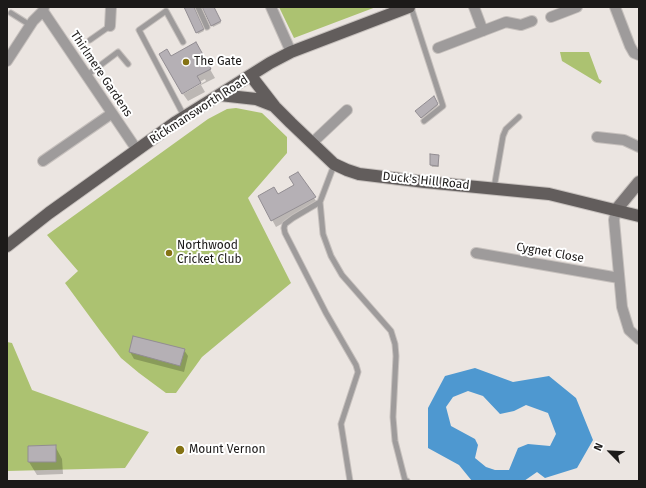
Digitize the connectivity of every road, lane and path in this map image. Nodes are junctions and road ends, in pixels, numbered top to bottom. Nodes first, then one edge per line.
1 (111, 7) edge
2 (198, 7) edge
3 (271, 7) edge
4 (410, 7) edge
5 (474, 7) edge
6 (577, 7) edge
7 (615, 7) edge
8 (43, 9) edge
9 (11, 13) dead end
10 (551, 17) dead end
11 (532, 21) dead end
12 (30, 25) junction
13 (110, 26) joint
14 (207, 27) dead end
15 (483, 30) junction
16 (90, 40) dead end
17 (183, 42) dead end
18 (438, 48) dead end
19 (291, 52) junction
20 (639, 55) edge
21 (7, 61) edge
22 (128, 64) dead end
23 (86, 76) junction
24 (251, 76) junction
25 (220, 95) junction
26 (275, 107) junction
27 (347, 110) dead end
28 (111, 114) junction
29 (185, 116) junction
30 (519, 117) dead end
31 (424, 121) dead end
32 (597, 137) dead end
33 (312, 143) junction
34 (639, 147) edge
35 (136, 150) junction
36 (43, 161) dead end
37 (334, 164) junction
38 (639, 182) edge
39 (494, 189) junction
40 (320, 202) junction
41 (616, 210) junction
42 (639, 216) edge
43 (7, 246) edge
44 (476, 253) dead end
45 (619, 278) junction
46 (639, 339) edge
47 (350, 481) edge
48 (406, 481) edge

1 - 13 street
2 - 14 lane
3 - 19 street
4 - 19 main road, Rickmansworth Road
4 - 31 lane
5 - 15 street
6 - 10 street
7 - 20 street
8 - 12 street, Thirlmere Gardens
8 - 23 street, Thirlmere Gardens
9 - 12 lane
11 - 15 street
12 - 21 street, Thirlmere Gardens
13 - 16 lane
15 - 18 street
17 - 29 lane
19 - 24 main road, Rickmansworth Road
22 - 23 lane
23 - 28 street, Thirlmere Gardens
24 - 25 main road, Rickmansworth Road
24 - 26 main road, Duck's Hill Road
25 - 26 main road
25 - 29 main road, Rickmansworth Road
26 - 33 main road, Duck's Hill Road
27 - 33 street
28 - 35 street, Thirlmere Gardens
28 - 36 street
29 - 35 main road, Rickmansworth Road
30 - 39 lane
32 - 34 street
33 - 37 main road, Duck's Hill Road
35 - 43 main road, Rickmansworth Road
37 - 39 main road, Duck's Hill Road
37 - 40 lane
38 - 41 street
39 - 41 main road, Duck's Hill Road
40 - 47 lane
40 - 48 lane
41 - 42 main road, Duck's Hill Road
41 - 45 street
44 - 45 street, Cygnet Close
45 - 46 street

